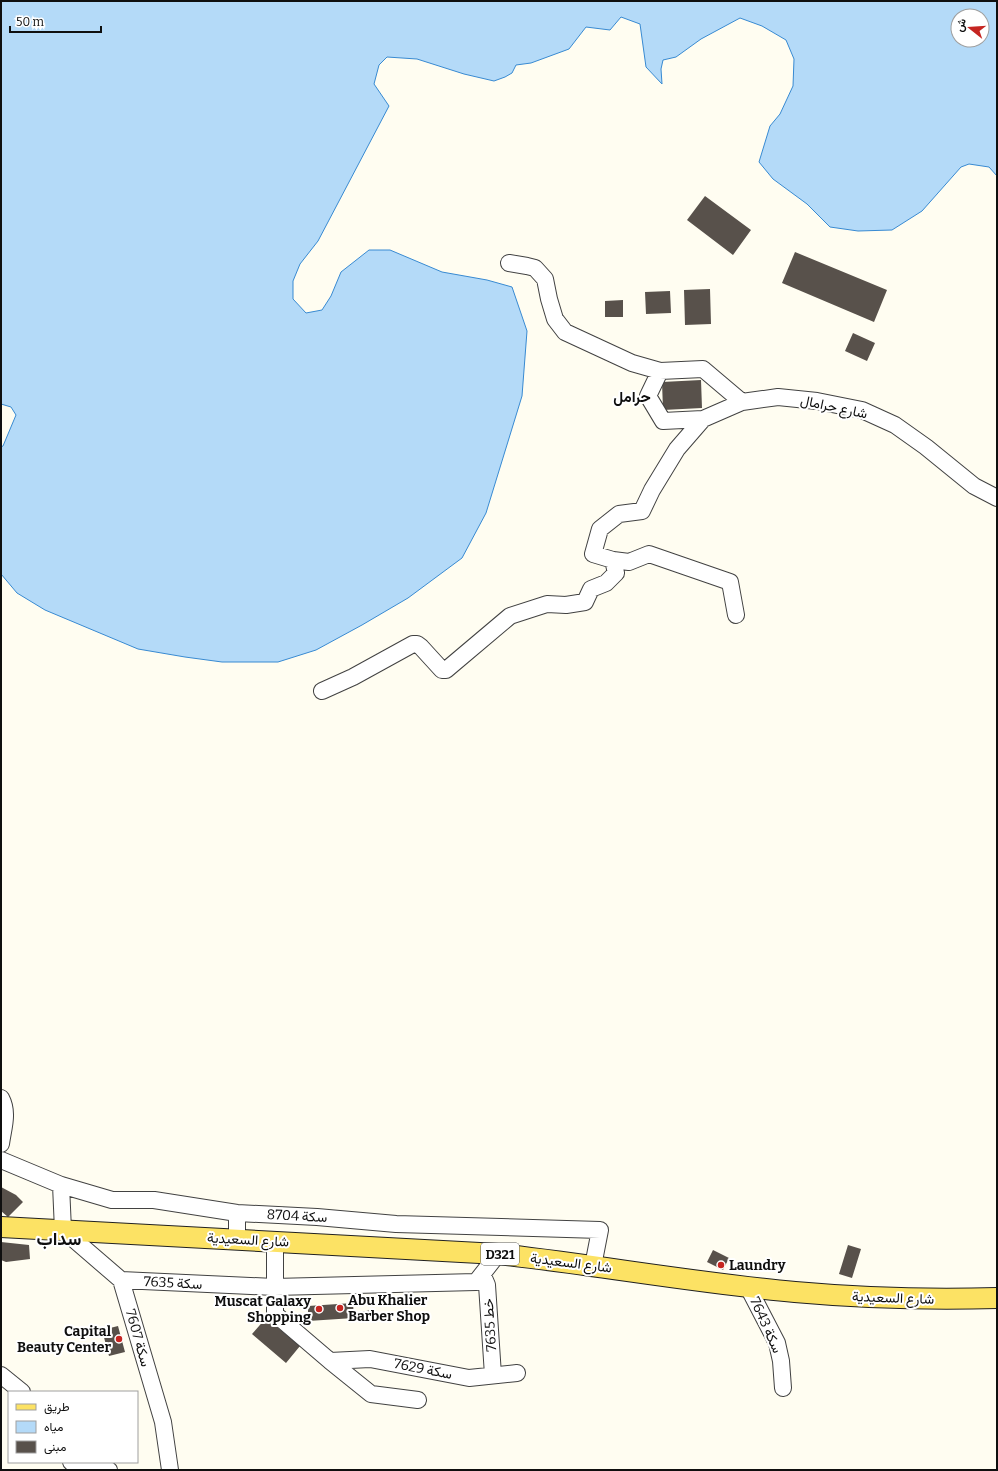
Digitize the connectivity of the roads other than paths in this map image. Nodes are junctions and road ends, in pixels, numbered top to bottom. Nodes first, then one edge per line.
1 (509, 263) dead end
2 (660, 371) junction
3 (742, 402) junction
4 (703, 419) junction
5 (997, 498) edge
6 (613, 560) junction
7 (736, 615) dead end
8 (322, 691) dead end
9 (1, 1098) edge
10 (1, 1144) edge
11 (1, 1160) edge
12 (61, 1185) junction
13 (237, 1212) junction
14 (1, 1227) edge
15 (63, 1230) junction
16 (237, 1240) junction
17 (275, 1242) junction
18 (498, 1254) junction
19 (593, 1266) junction
20 (482, 1275) junction
21 (121, 1280) junction
22 (274, 1287) junction
23 (748, 1287) junction
24 (997, 1298) edge
25 (330, 1361) junction
26 (517, 1373) dead end
27 (1, 1375) edge
28 (494, 1376) junction
29 (783, 1388) dead end
30 (21, 1391) edge
31 (418, 1400) dead end
32 (76, 1463) edge
33 (109, 1470) edge
34 (170, 1470) edge

1 - 2 street
2 - 3 street
2 - 4 street, شارع حرامال
3 - 4 street, شارع حرامال
3 - 5 street, شارع حرامال
4 - 6 street
6 - 7 street
6 - 8 street
9 - 10 street
11 - 12 street, سكة 8704
12 - 13 street, سكة 8704
12 - 15 street
13 - 16 street
13 - 19 street, سكة 8704
14 - 15 main road, شارع السعيدية / D321
15 - 16 main road, شارع السعيدية / D321
15 - 21 street
16 - 17 main road, شارع السعيدية / D321
17 - 18 main road, شارع السعيدية / D321
17 - 22 street
18 - 19 main road, شارع السعيدية / D321
18 - 20 street, سكة 7635
19 - 23 main road, شارع السعيدية / D321
20 - 22 street, سكة 7635
20 - 28 street, 7635 خط
21 - 22 street, سكة 7635
21 - 34 street, سكة 7607
22 - 25 street
23 - 24 main road, شارع السعيدية / D321
23 - 29 street, سكة 7643
25 - 28 street, سكة 7629
25 - 31 street
26 - 28 street, سكة 7629
27 - 30 street
32 - 33 street

